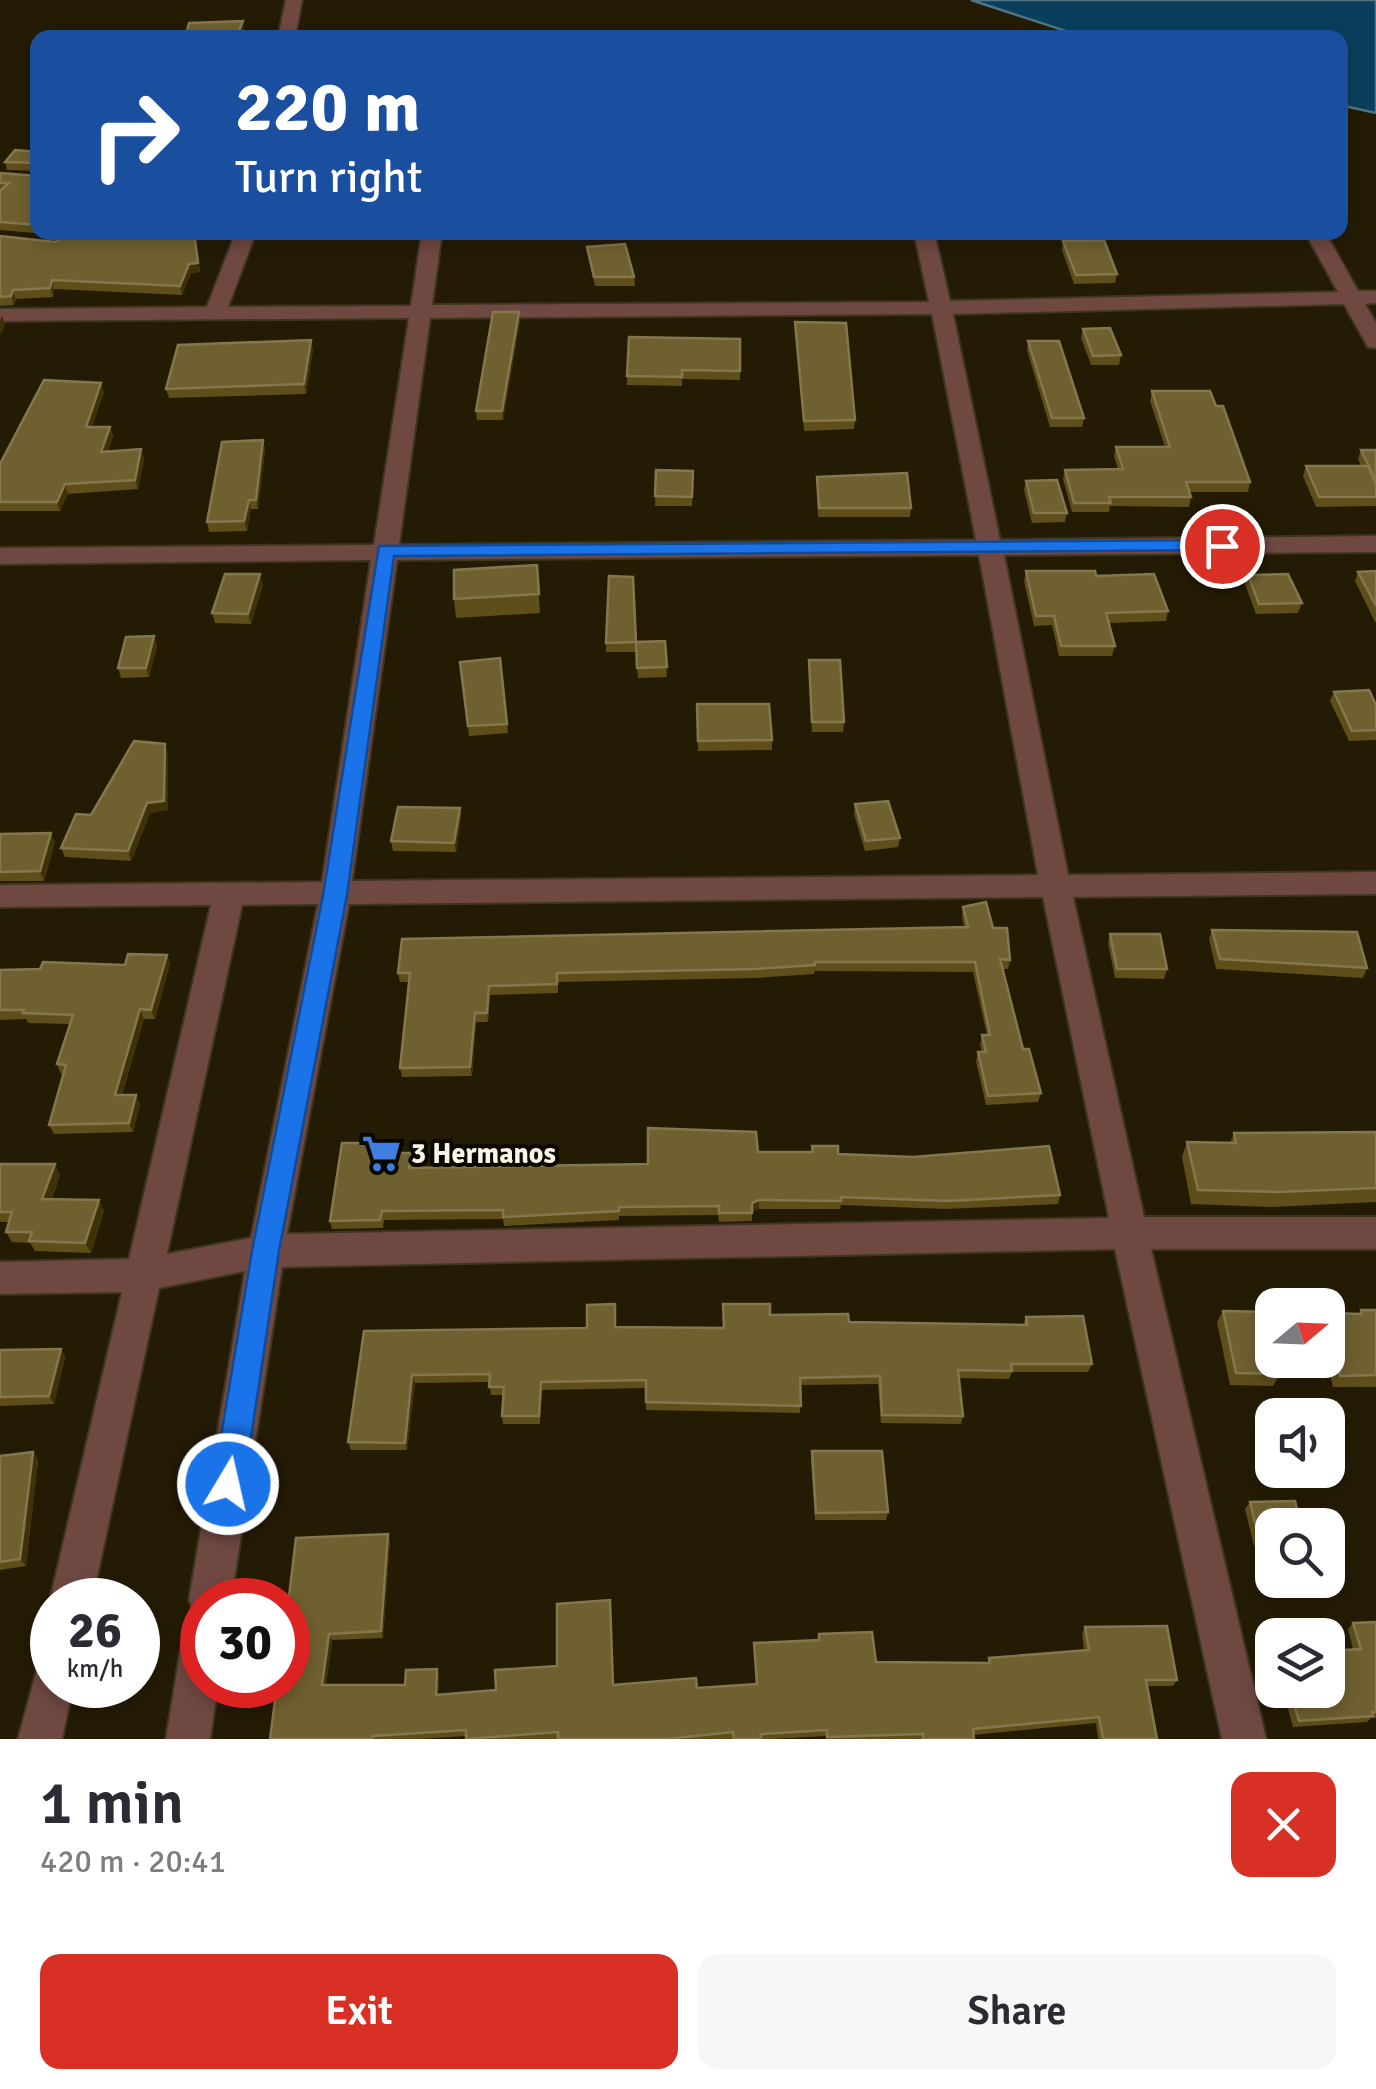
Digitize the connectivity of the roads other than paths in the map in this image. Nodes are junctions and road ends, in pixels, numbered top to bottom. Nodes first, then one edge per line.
1 (294, 0) edge
2 (288, 30) edge
3 (243, 240) edge
4 (431, 240) edge
5 (926, 240) edge
6 (1319, 240) edge
7 (1349, 297) junction
8 (1376, 297) edge
9 (941, 308) junction
10 (420, 312) junction
11 (214, 314) junction
12 (0, 315) edge
13 (1376, 342) edge
14 (1376, 544) edge
15 (992, 548) junction
16 (386, 550) junction
17 (0, 556) edge
18 (1376, 883) edge
19 (1056, 889) junction
20 (229, 895) junction
21 (335, 895) junction
22 (0, 896) edge
23 (1128, 1233) junction
24 (1376, 1233) edge
25 (266, 1251) junction
26 (142, 1276) junction
27 (0, 1278) edge
28 (76, 1578) edge
29 (214, 1578) edge
30 (47, 1708) edge
31 (193, 1708) edge
32 (40, 1739) edge
33 (188, 1739) edge
34 (1244, 1739) edge

1 - 2 street
3 - 11 street
4 - 10 street
5 - 9 street
6 - 7 street
7 - 8 street
7 - 9 street
7 - 13 street
9 - 10 street
9 - 15 street
10 - 11 street
10 - 16 street
11 - 12 street
14 - 15 street
15 - 16 street
15 - 19 street
16 - 17 street
16 - 21 street
18 - 19 street
19 - 21 street
19 - 23 street
20 - 21 street
20 - 22 street
20 - 26 street
21 - 25 street
23 - 24 street
23 - 25 street
23 - 34 street
25 - 26 street
25 - 29 street
26 - 27 street
26 - 28 street
30 - 32 street
31 - 33 street

